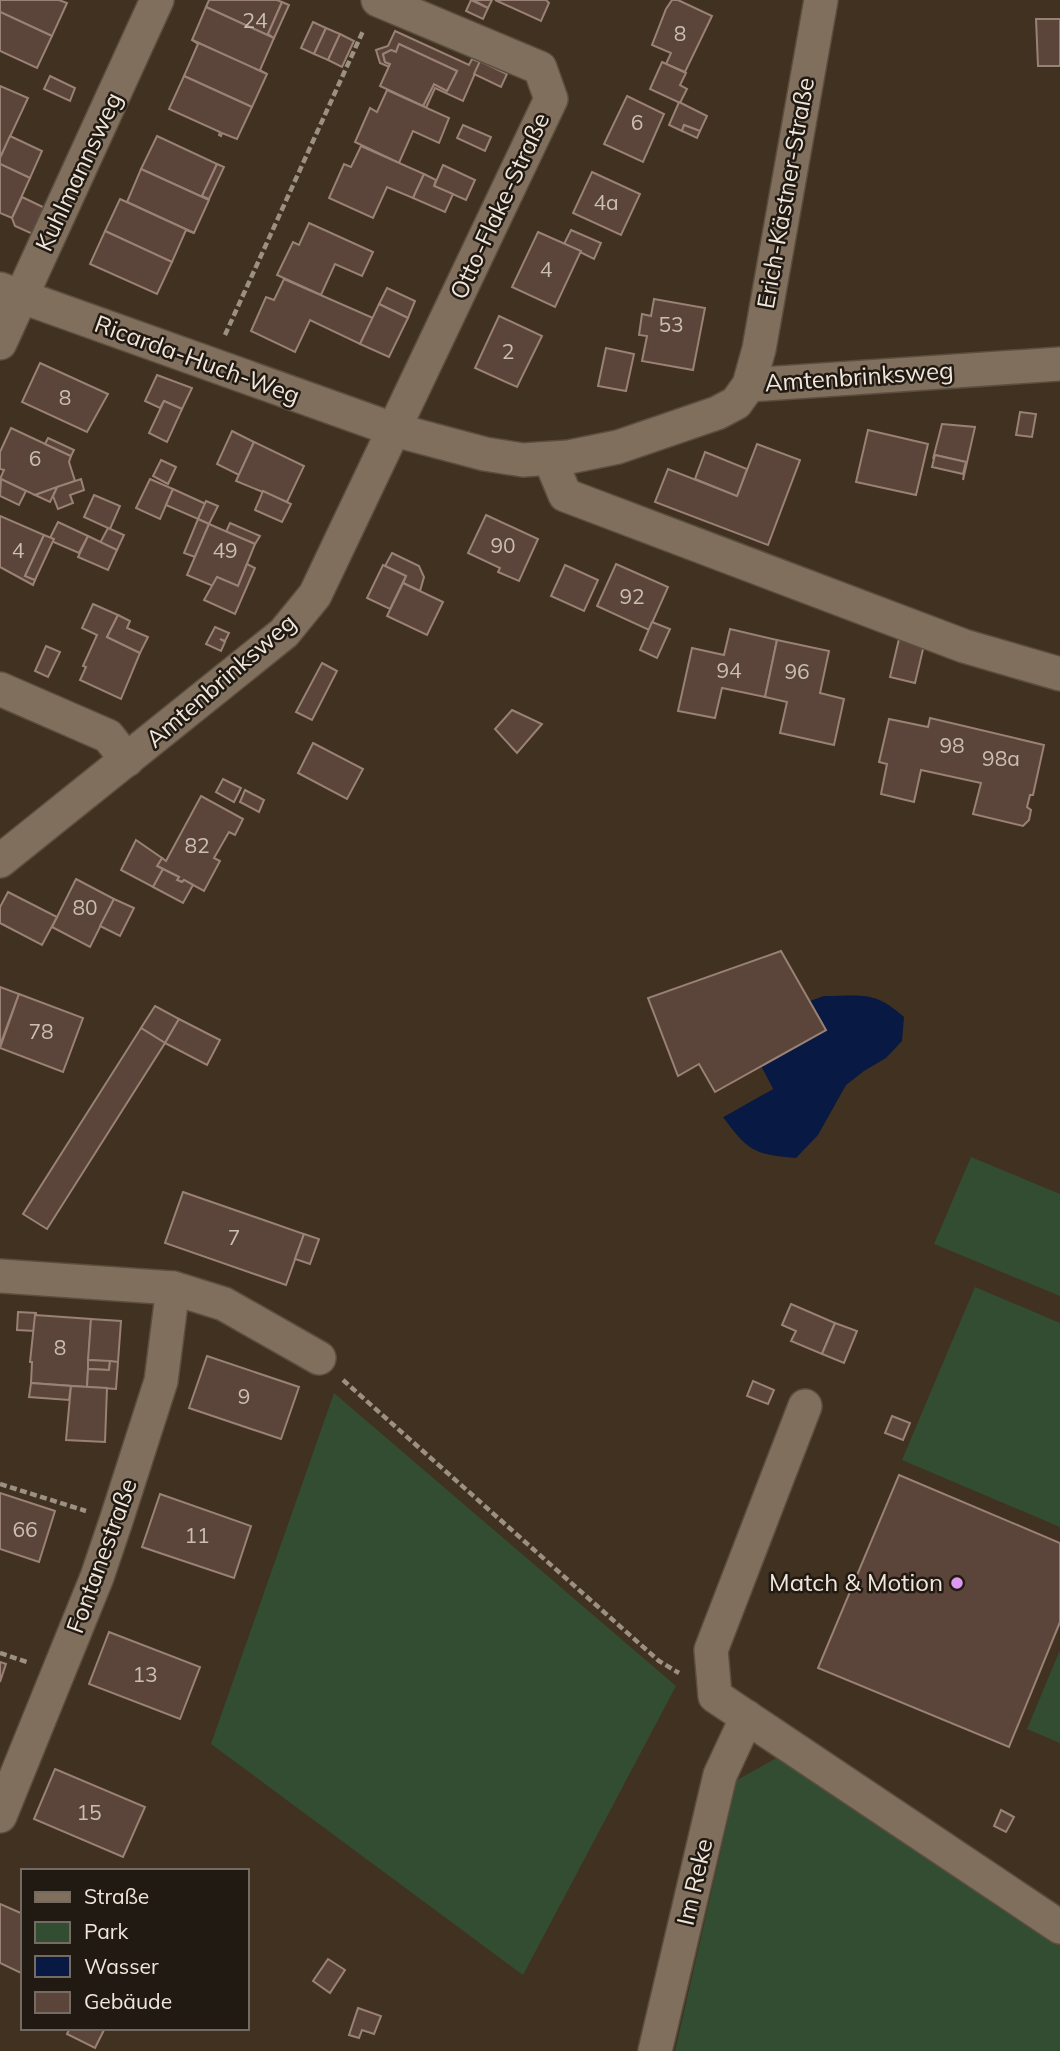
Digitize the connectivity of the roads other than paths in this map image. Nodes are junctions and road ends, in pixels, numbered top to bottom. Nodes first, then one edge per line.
1 (157, 0) edge
2 (821, 0) edge
3 (443, 12) edge
4 (372, 13) edge
5 (11, 293) edge
6 (0, 343) edge
7 (1060, 364) edge
8 (749, 384) junction
9 (395, 430) junction
10 (550, 459) junction
11 (1060, 674) edge
12 (0, 689) edge
13 (127, 760) junction
14 (0, 861) edge
15 (0, 1276) edge
16 (173, 1288) junction
17 (319, 1358) road end
18 (805, 1406) dead end
19 (747, 1717) junction
20 (0, 1816) edge
21 (1060, 1927) edge
22 (656, 2051) edge

1 - 5 street, Kuhlmannsweg
2 - 8 street, Erich-Kästner-Straße
3 - 4 street
3 - 9 street, Otto-Flake-Straße
5 - 6 street, Kuhlmannsweg
5 - 9 street, Ricarda-Huch-Weg
7 - 8 street, Amtenbrinksweg
8 - 10 street, Amtenbrinksweg
9 - 10 street, Amtenbrinksweg
9 - 13 street, Amtenbrinksweg
10 - 11 street
12 - 13 street
13 - 14 street, Amtenbrinksweg
15 - 16 street
16 - 17 street
16 - 20 street, Fontanestraße
18 - 19 street
19 - 21 street
19 - 22 street, Im Reke

